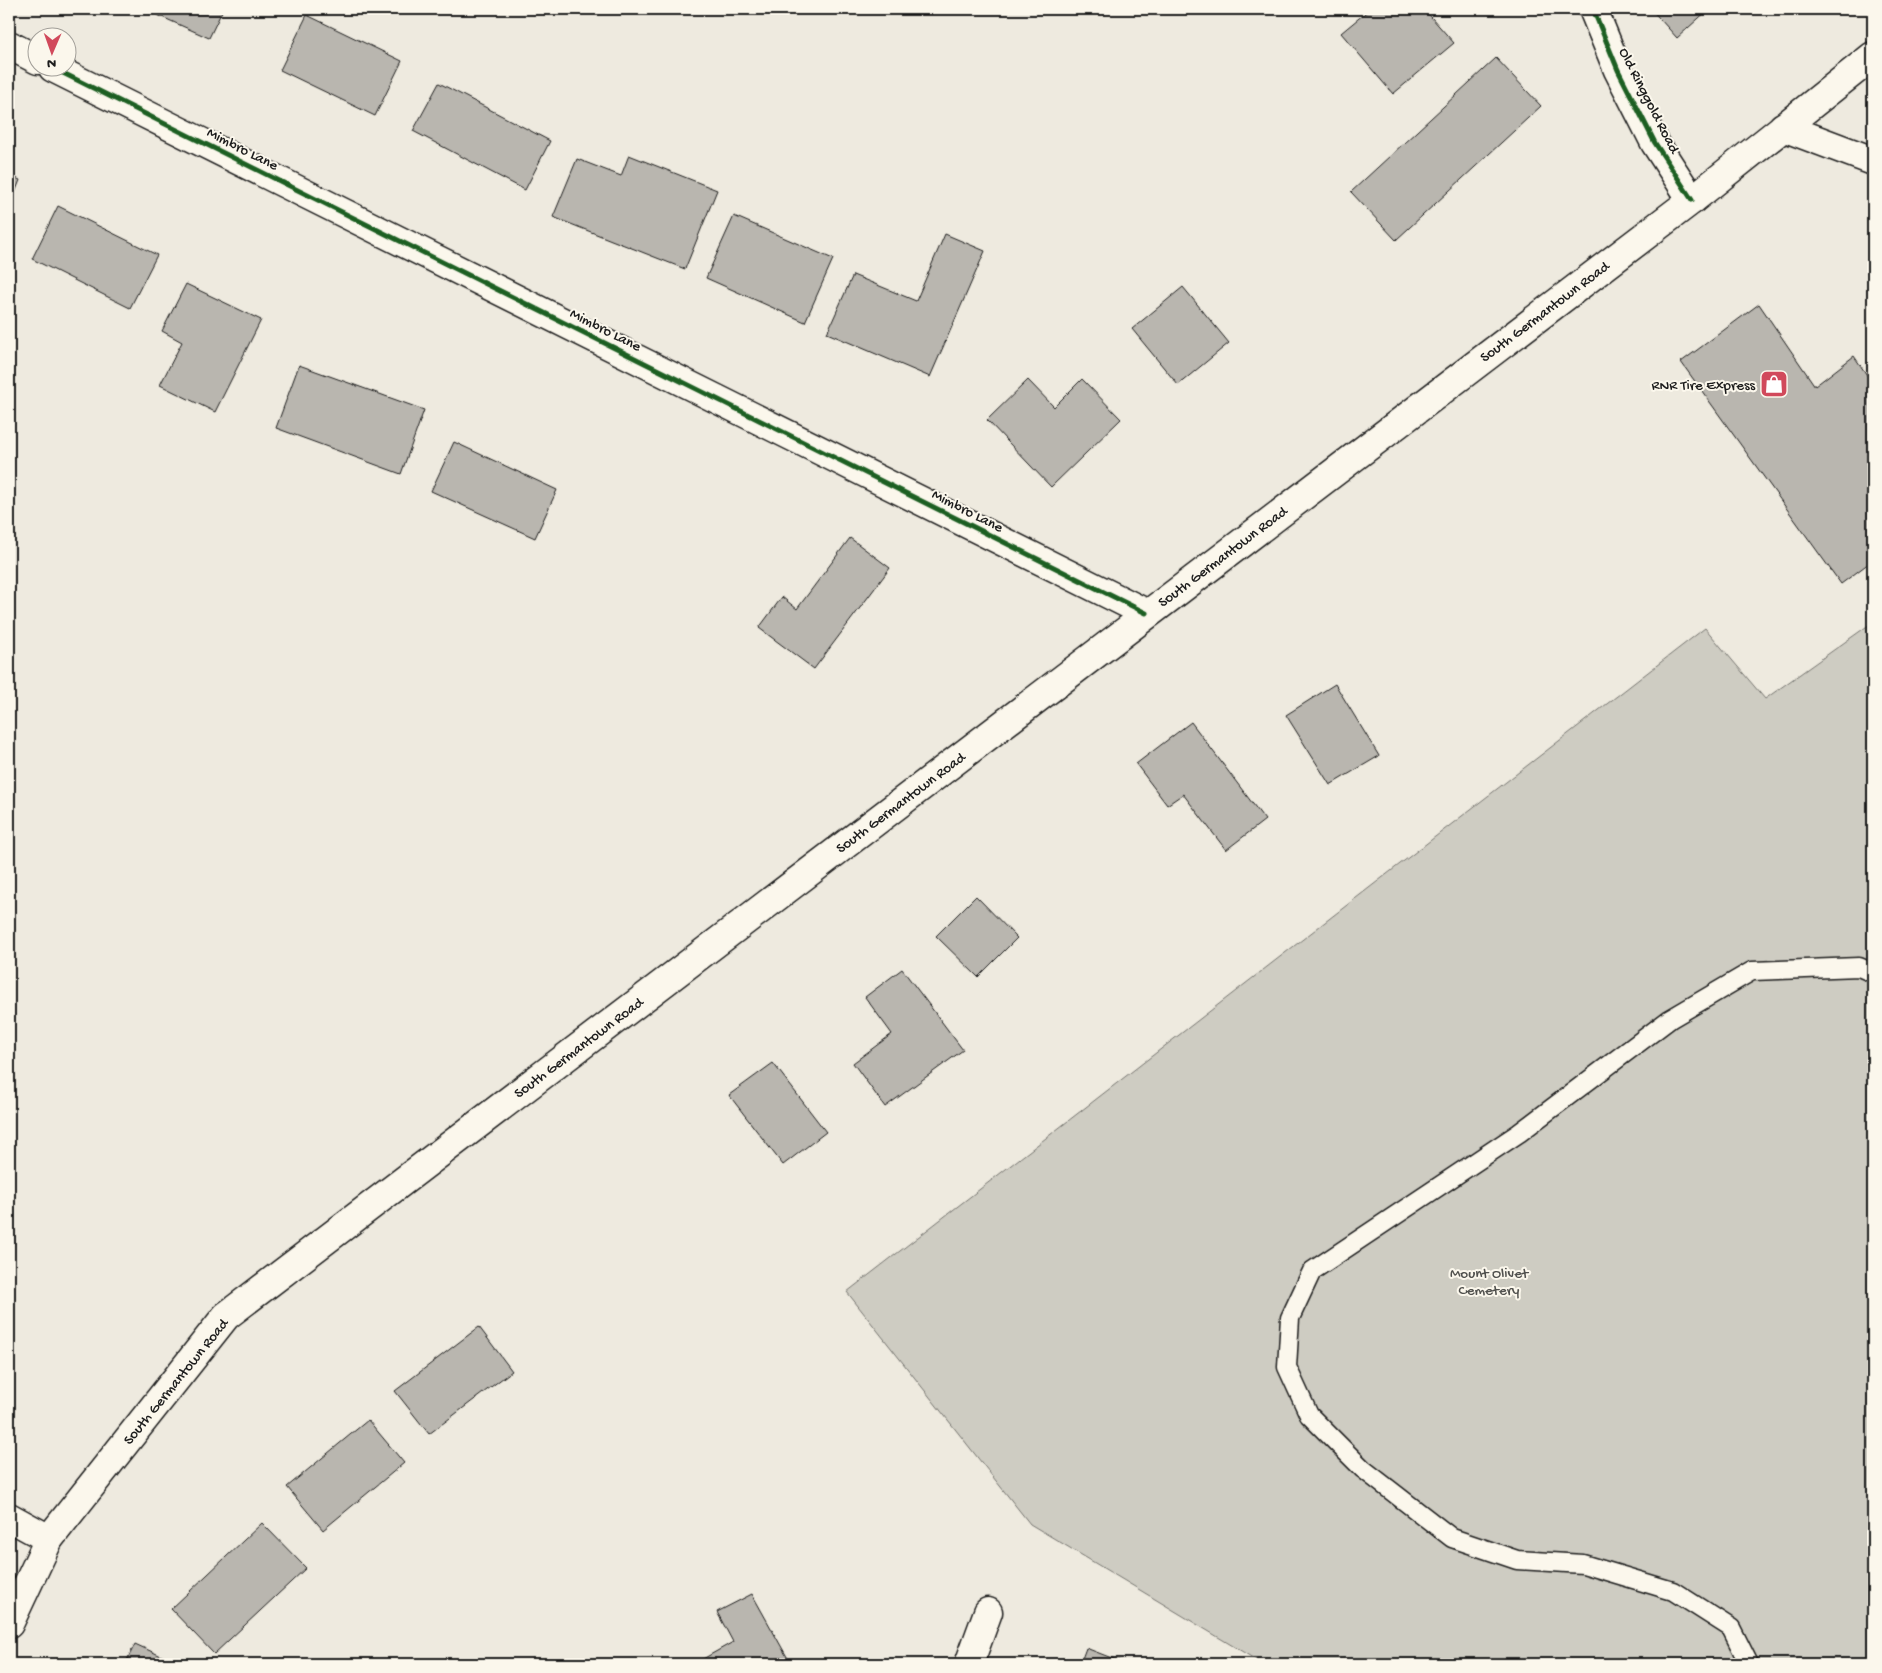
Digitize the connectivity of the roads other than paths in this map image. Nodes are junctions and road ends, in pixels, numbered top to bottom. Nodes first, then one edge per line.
1 (1593, 9) edge
2 (9, 45) edge
3 (28, 55) edge
4 (1873, 56) edge
5 (73, 78) edge
6 (1783, 127) junction
7 (1873, 161) edge
8 (1692, 200) junction
9 (1146, 613) junction
10 (1873, 973) edge
11 (9, 1517) edge
12 (49, 1539) junction
13 (988, 1612) dead end
14 (9, 1624) edge
15 (969, 1664) edge
16 (1748, 1664) edge

1 - 8 main road, Old Ringgold Road
2 - 3 main road
4 - 6 main road, South Germantown Road
5 - 9 main road, Mimbro Lane
6 - 7 main road
6 - 8 main road, South Germantown Road
8 - 9 main road, South Germantown Road
9 - 12 main road, South Germantown Road
10 - 16 lane
11 - 12 main road
12 - 14 main road, South Germantown Road
13 - 15 main road

